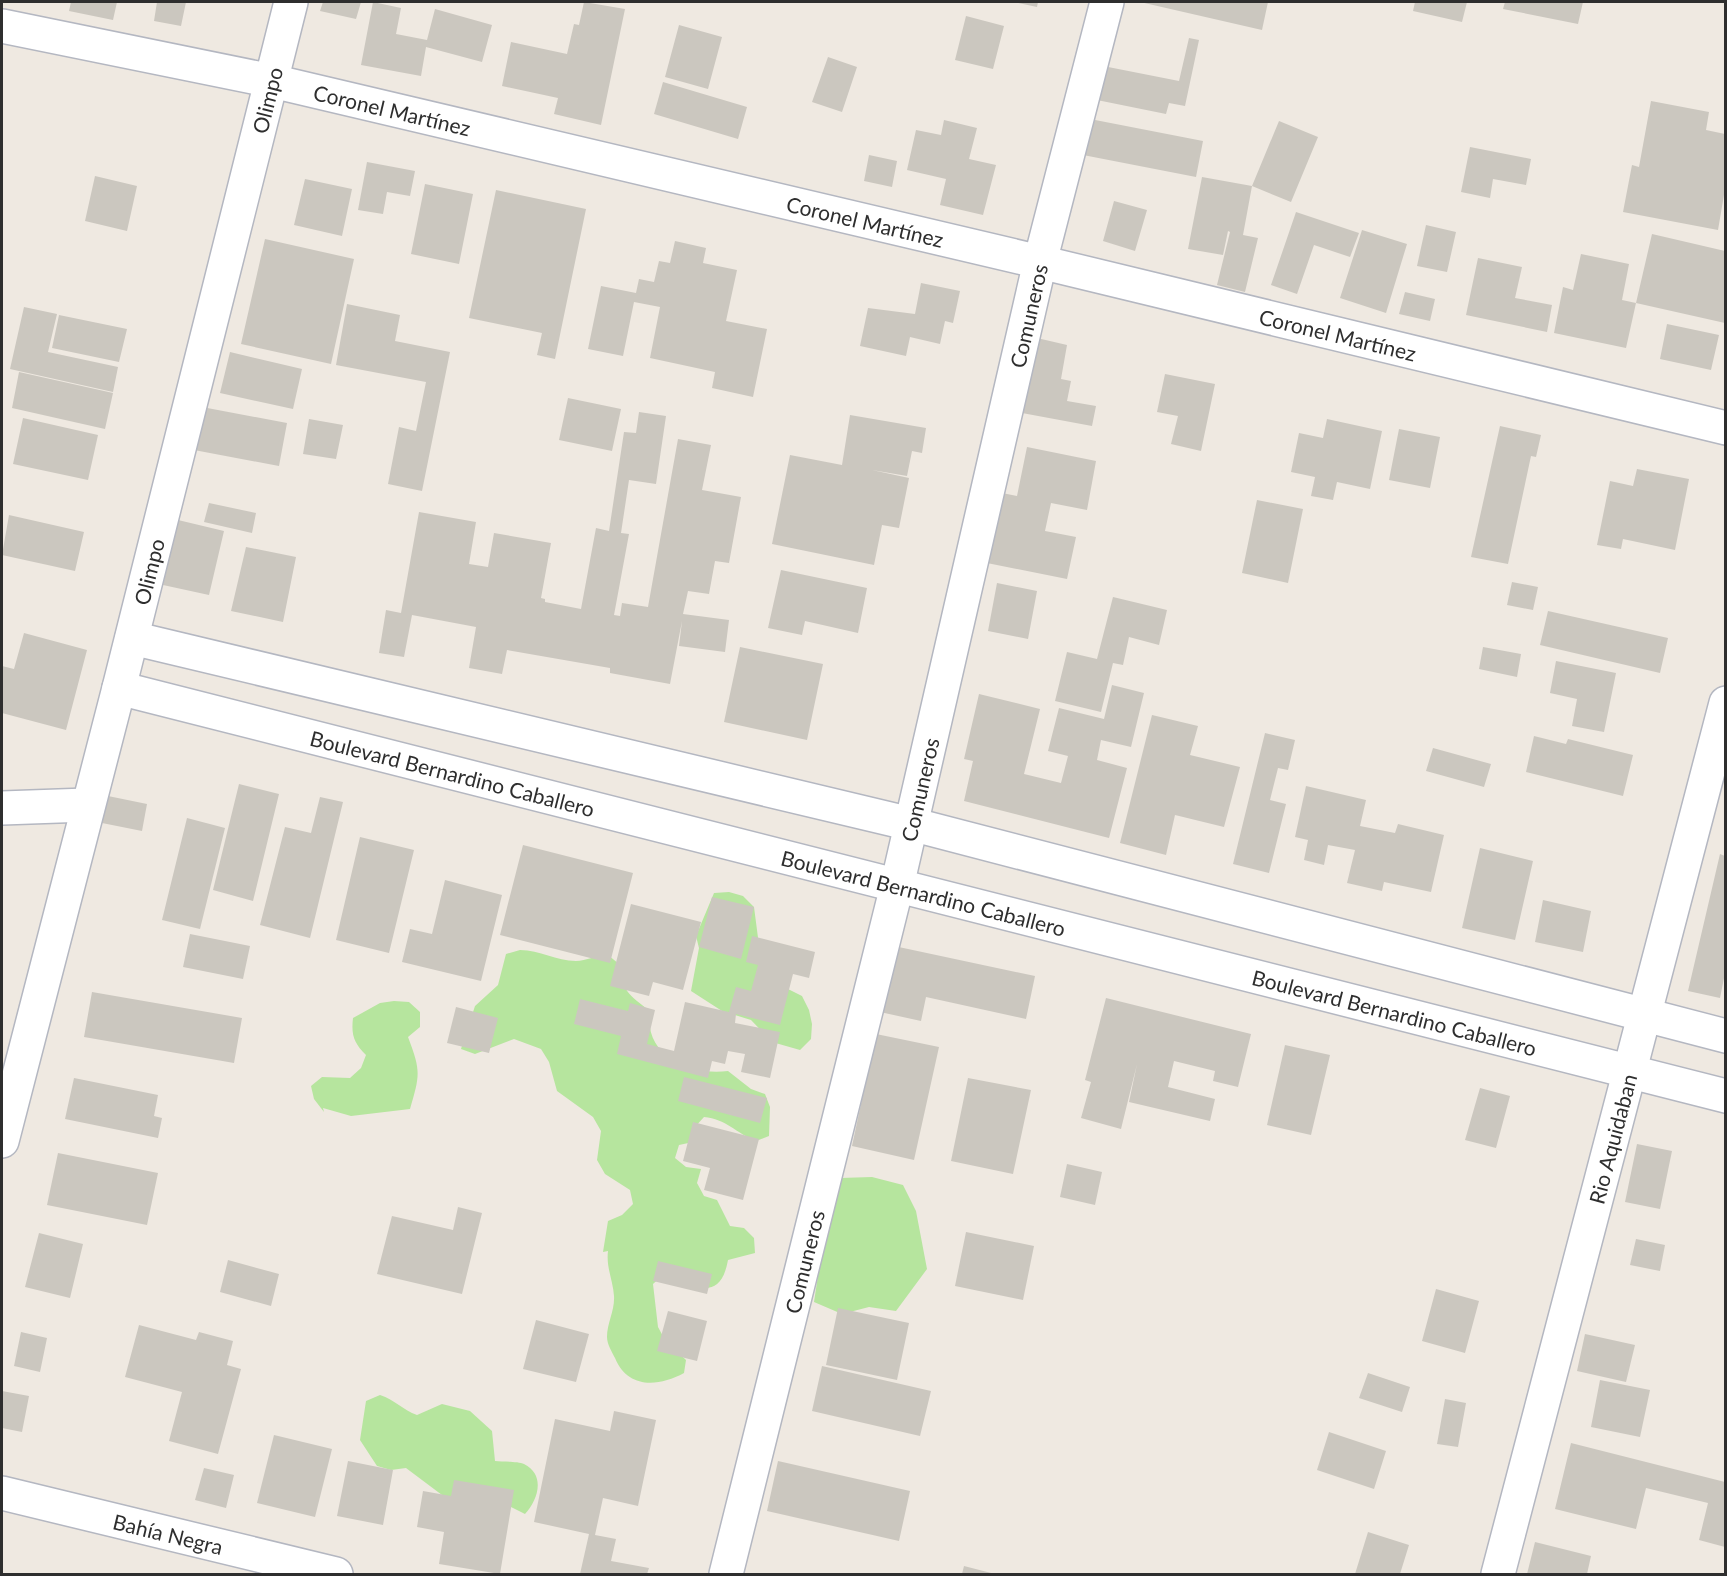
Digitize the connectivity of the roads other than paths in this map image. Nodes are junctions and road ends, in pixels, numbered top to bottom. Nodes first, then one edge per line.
1 (291, 2) edge
2 (1107, 2) edge
3 (2, 26) edge
4 (272, 81) junction
5 (1040, 262) junction
6 (1725, 428) edge
7 (132, 638) junction
8 (119, 688) junction
9 (1725, 702) edge
10 (87, 805) junction
11 (2, 808) edge
12 (911, 824) junction
13 (897, 886) junction
14 (1643, 1014) junction
15 (1725, 1036) edge
16 (1629, 1071) junction
17 (1725, 1096) edge
18 (2, 1140) edge
19 (2, 1493) edge
20 (336, 1575) edge
21 (726, 1575) edge
22 (1498, 1575) edge

1 - 4 street, Olimpo
2 - 5 street, Comuneros
3 - 4 street, Coronel Martínez
4 - 5 street, Coronel Martínez
4 - 7 street, Olimpo
5 - 6 street, Coronel Martínez
5 - 12 street, Comuneros
7 - 8 street, Olimpo
7 - 12 street
8 - 10 street, Olimpo
8 - 13 street, Boulevard Bernardino Caballero
9 - 14 street, Rio Aquidaban
10 - 11 street
10 - 18 street, Olimpo
12 - 13 street, Comuneros
12 - 14 street
13 - 16 street, Boulevard Bernardino Caballero
13 - 21 street, Comuneros
14 - 15 street
14 - 16 street, Rio Aquidaban
16 - 17 street, Boulevard Bernardino Caballero
16 - 22 street, Rio Aquidaban
19 - 20 street, Bahía Negra

